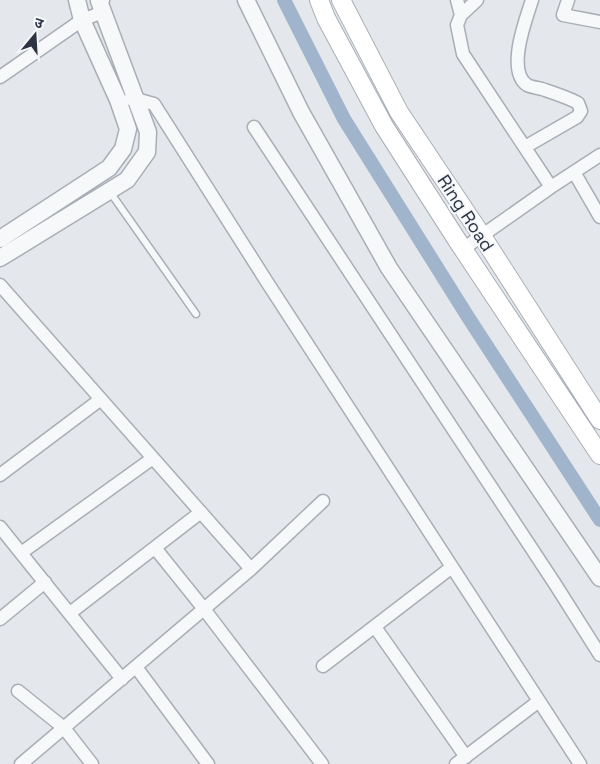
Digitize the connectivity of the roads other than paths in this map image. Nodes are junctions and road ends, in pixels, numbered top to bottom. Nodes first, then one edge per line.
1 (246, 0) edge
2 (319, 0) edge
3 (341, 0) edge
4 (457, 0) edge
5 (477, 0) edge
6 (532, 0) edge
7 (568, 0) edge
8 (100, 3) edge
9 (79, 10) edge
10 (461, 15) junction
11 (600, 22) edge
12 (0, 76) edge
13 (136, 99) junction
14 (118, 100) junction
15 (254, 127) dead end
16 (525, 147) junction
17 (600, 154) edge
18 (574, 172) junction
19 (551, 187) junction
20 (110, 190) junction
21 (600, 217) edge
22 (482, 236) junction
23 (0, 239) edge
24 (463, 249) junction
25 (0, 258) edge
26 (0, 285) edge
27 (196, 314) dead end
28 (101, 399) junction
29 (600, 420) edge
30 (600, 455) edge
31 (153, 458) junction
32 (0, 475) edge
33 (323, 501) dead end
34 (201, 512) junction
35 (0, 527) edge
36 (155, 548) junction
37 (21, 553) junction
38 (452, 567) junction
39 (251, 569) junction
40 (600, 578) edge
41 (45, 582) junction
42 (204, 609) junction
43 (70, 613) junction
44 (0, 619) edge
45 (374, 627) junction
46 (600, 655) edge
47 (323, 666) dead end
48 (136, 667) junction
49 (122, 679) junction
50 (18, 691) dead end
51 (539, 701) junction
52 (64, 728) junction
53 (461, 760) edge
54 (21, 764) edge
55 (92, 764) edge
56 (208, 764) edge
57 (322, 764) edge
58 (580, 764) edge

1 - 40 street
2 - 24 main road
3 - 22 main road, Ring Road
4 - 10 street
5 - 10 street
6 - 16 street
7 - 11 street
8 - 9 street
8 - 13 street
9 - 12 street
9 - 14 street
10 - 16 street
13 - 14 street
13 - 20 street
13 - 38 street
14 - 23 street
15 - 46 street
16 - 19 street
17 - 18 street
18 - 19 street
18 - 21 street
19 - 22 street
20 - 25 street
20 - 27 lane
22 - 24 street
22 - 29 main road, Ring Road
24 - 30 main road
26 - 28 street
28 - 31 street
28 - 32 street
31 - 34 street
31 - 37 street
33 - 39 street
34 - 36 street
34 - 39 street
35 - 37 street
36 - 42 street
36 - 43 street
37 - 41 street
38 - 45 street
38 - 51 street
39 - 42 street
41 - 43 street
41 - 44 street
42 - 48 street
42 - 57 street
43 - 49 street
45 - 47 street
45 - 53 street
48 - 49 street
48 - 56 street
49 - 52 street
50 - 52 street
51 - 53 street
51 - 58 street
52 - 54 street
52 - 55 street

